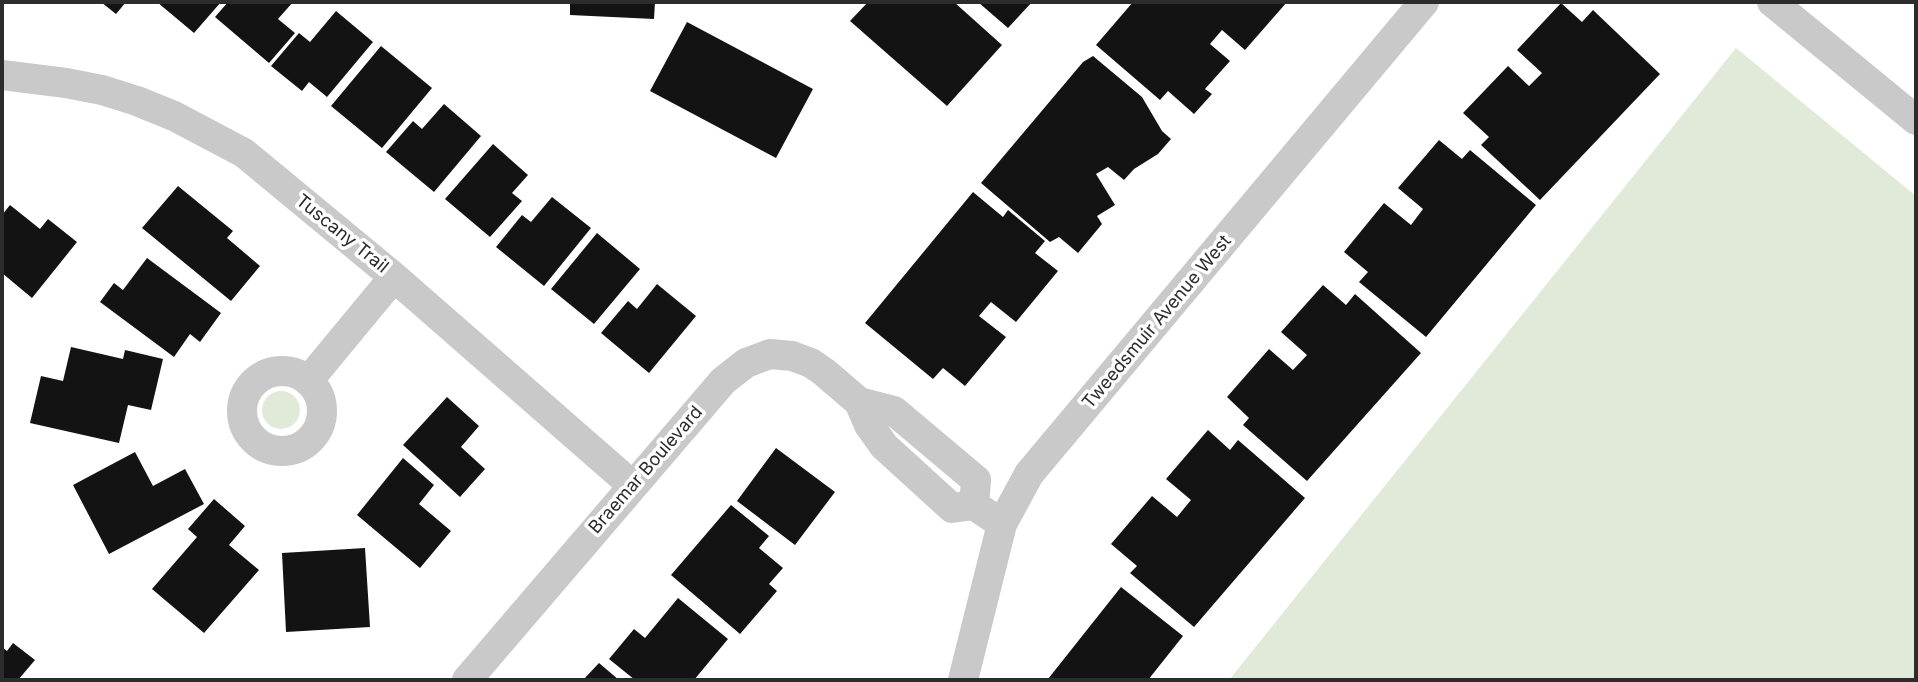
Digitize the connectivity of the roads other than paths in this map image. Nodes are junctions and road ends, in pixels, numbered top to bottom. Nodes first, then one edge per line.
1 (1424, 2) edge
2 (1772, 2) edge
3 (2, 75) edge
4 (1916, 120) edge
5 (394, 277) junction
6 (308, 381) dead end
7 (632, 485) junction
8 (1002, 524) junction
9 (467, 680) edge
10 (963, 680) edge

1 - 8 street, Tweedsmuir Avenue West
2 - 4 street
3 - 5 street, Tuscany Trail
5 - 6 street
5 - 7 street, Tuscany Trail
7 - 8 street, Braemar Boulevard
7 - 9 street, Braemar Boulevard
8 - 10 street, Tweedsmuir Avenue West

